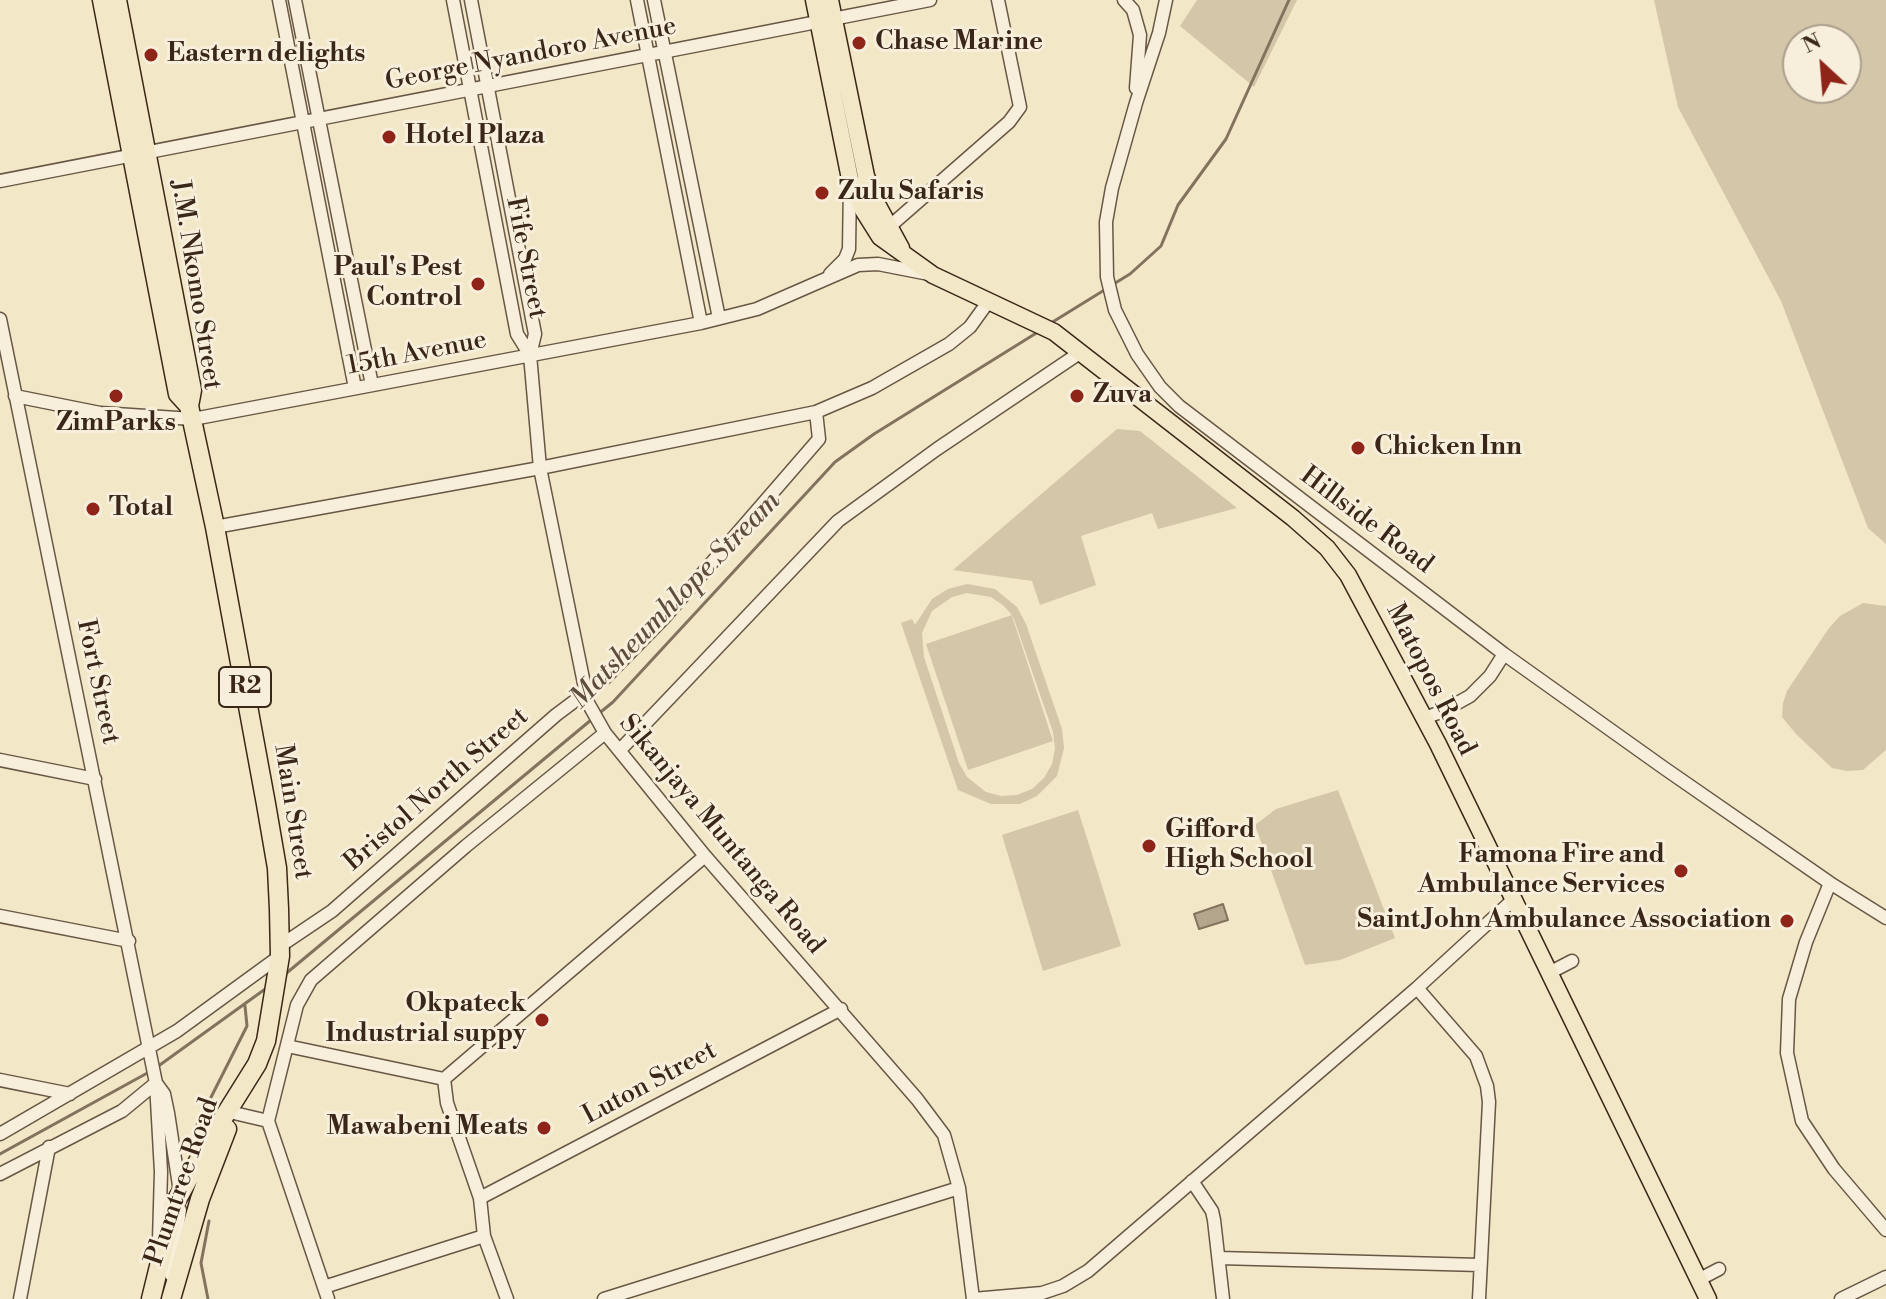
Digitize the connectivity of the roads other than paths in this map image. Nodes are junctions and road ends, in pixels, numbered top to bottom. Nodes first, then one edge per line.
1 (102, 0) edge
2 (117, 0) edge
3 (279, 0) edge
4 (295, 0) edge
5 (453, 0) edge
6 (471, 0) edge
7 (637, 0) edge
8 (654, 0) edge
9 (814, 0) edge
10 (830, 0) edge
11 (930, 0) edge
12 (998, 0) edge
13 (1124, 0) edge
14 (1166, 0) edge
15 (826, 20) junction
16 (665, 52) junction
17 (647, 55) junction
18 (488, 86) junction
19 (470, 90) junction
20 (1136, 103) junction
21 (319, 119) junction
22 (303, 122) junction
23 (139, 154) junction
24 (850, 179) junction
25 (0, 181) edge
26 (889, 227) junction
27 (908, 259) junction
28 (933, 275) junction
29 (822, 282) junction
30 (988, 302) junction
31 (719, 318) junction
32 (0, 319) edge
33 (701, 323) junction
34 (1081, 352) junction
35 (530, 355) junction
36 (372, 385) junction
37 (355, 388) junction
38 (15, 396) junction
39 (191, 412) junction
40 (816, 412) junction
41 (540, 468) junction
42 (215, 527) junction
43 (1504, 654) junction
44 (586, 699) junction
45 (1425, 718) junction
46 (603, 730) junction
47 (620, 750) junction
48 (0, 760) edge
49 (95, 779) junction
50 (705, 856) junction
51 (1830, 883) junction
52 (1514, 899) junction
53 (0, 916) edge
54 (1886, 918) edge
55 (129, 941) junction
56 (279, 958) junction
57 (1572, 961) dead end
58 (1549, 973) junction
59 (1417, 988) junction
60 (841, 1009) junction
61 (287, 1046) junction
62 (150, 1051) junction
63 (444, 1079) junction
64 (0, 1080) edge
65 (156, 1080) junction
66 (246, 1082) junction
67 (70, 1094) junction
68 (234, 1113) junction
69 (268, 1121) junction
70 (0, 1134) edge
71 (49, 1147) junction
72 (0, 1174) edge
73 (1192, 1181) junction
74 (959, 1188) junction
75 (180, 1193) junction
76 (480, 1198) junction
77 (1886, 1230) edge
78 (484, 1236) junction
79 (1219, 1258) junction
80 (1480, 1265) junction
81 (1719, 1269) dead end
82 (156, 1271) junction
83 (1886, 1277) edge
84 (1698, 1280) junction
85 (326, 1293) edge
86 (20, 1299) edge
87 (151, 1299) edge
88 (170, 1299) edge
89 (507, 1299) edge
90 (604, 1299) edge
91 (973, 1299) edge
92 (1223, 1299) edge
93 (1479, 1299) edge
94 (1708, 1299) edge
95 (1841, 1299) edge

1 - 23 highway, J.M. Nkomo Street / R2
2 - 23 highway, J.M. Nkomo Street / R2
3 - 22 street
4 - 21 street
5 - 19 street, Fife Street
6 - 18 street, Fife Street
7 - 17 street
8 - 16 street
9 - 15 main road
10 - 15 main road
11 - 15 street, George Nyandoro Avenue
12 - 26 street
13 - 20 street
14 - 20 street, Hillside Road
15 - 16 street, George Nyandoro Avenue
15 - 24 main road, Matopos Road
15 - 26 main road
16 - 17 street, George Nyandoro Avenue
16 - 31 street
17 - 18 street, George Nyandoro Avenue
17 - 33 street
18 - 19 street, George Nyandoro Avenue
18 - 35 street, Fife Street
19 - 21 street, George Nyandoro Avenue
19 - 35 street, Fife Street
20 - 43 street, Hillside Road
21 - 22 street, George Nyandoro Avenue
21 - 36 street
22 - 23 street, George Nyandoro Avenue
22 - 37 street
23 - 25 street, George Nyandoro Avenue
23 - 39 highway, J.M. Nkomo Street / R2
24 - 27 main road, Matopos Road
24 - 29 street, 15th Avenue
26 - 27 main road
27 - 28 main road, Matopos Road
28 - 29 street, 15th Avenue
28 - 30 main road, Matopos Road
29 - 31 street, 15th Avenue
30 - 34 main road, Matopos Road
30 - 40 street
31 - 33 street, 15th Avenue
32 - 38 street, Fort Street
33 - 35 street, 15th Avenue
34 - 45 main road, Matopos Road
34 - 47 street
35 - 36 street, 15th Avenue
35 - 41 street, Sikanjaya Muntanga Road
36 - 37 street, 15th Avenue
37 - 39 street, 15th Avenue
38 - 39 street, 15th Avenue
38 - 49 street, Fort Street
39 - 42 highway, Main Street / R2
40 - 41 street
40 - 44 street, Bristol North Street
41 - 42 street
41 - 44 street, Sikanjaya Muntanga Road
42 - 56 highway, Main Street / R2
43 - 45 street
43 - 51 street, Hillside Road
44 - 46 street, Sikanjaya Muntanga Road
44 - 56 street, Bristol North Street
45 - 52 main road, Matopos Road
46 - 47 street, Sikanjaya Muntanga Road
46 - 61 street
47 - 50 street, Sikanjaya Muntanga Road
48 - 49 street
49 - 55 street, Fort Street
50 - 60 street, Sikanjaya Muntanga Road
50 - 63 street
51 - 54 street, Hillside Road
51 - 77 street
52 - 58 main road, Matopos Road
52 - 59 street
53 - 55 street
55 - 62 street, Fort Street
56 - 62 street, Bristol North Street
56 - 66 highway, Main Street / R2
57 - 58 street
58 - 84 main road, Matopos Road
59 - 73 street
59 - 80 street
60 - 74 street, Sikanjaya Muntanga Road
60 - 76 street, Luton Street
61 - 63 street
61 - 69 street
62 - 65 street, Fort Street
62 - 67 street, Bristol North Street
63 - 76 street
64 - 67 street
65 - 71 street
65 - 75 street
65 - 82 street
66 - 68 highway, Plumtree Road / R2
66 - 75 highway, Plumtree Road / R2
67 - 70 street, Bristol North Street
68 - 69 street
68 - 88 highway, Plumtree Road / R2
69 - 85 street
71 - 72 street
71 - 86 street
73 - 79 street
73 - 91 street
74 - 90 street
74 - 91 street, Sikanjaya Muntanga Road
75 - 82 highway, Plumtree Road / R2
75 - 88 street
76 - 78 street
78 - 85 street
78 - 89 street
79 - 80 street
79 - 92 street
80 - 93 street
81 - 84 street
82 - 87 highway, Plumtree Road / R2
83 - 95 street
84 - 94 main road, Matopos Road

